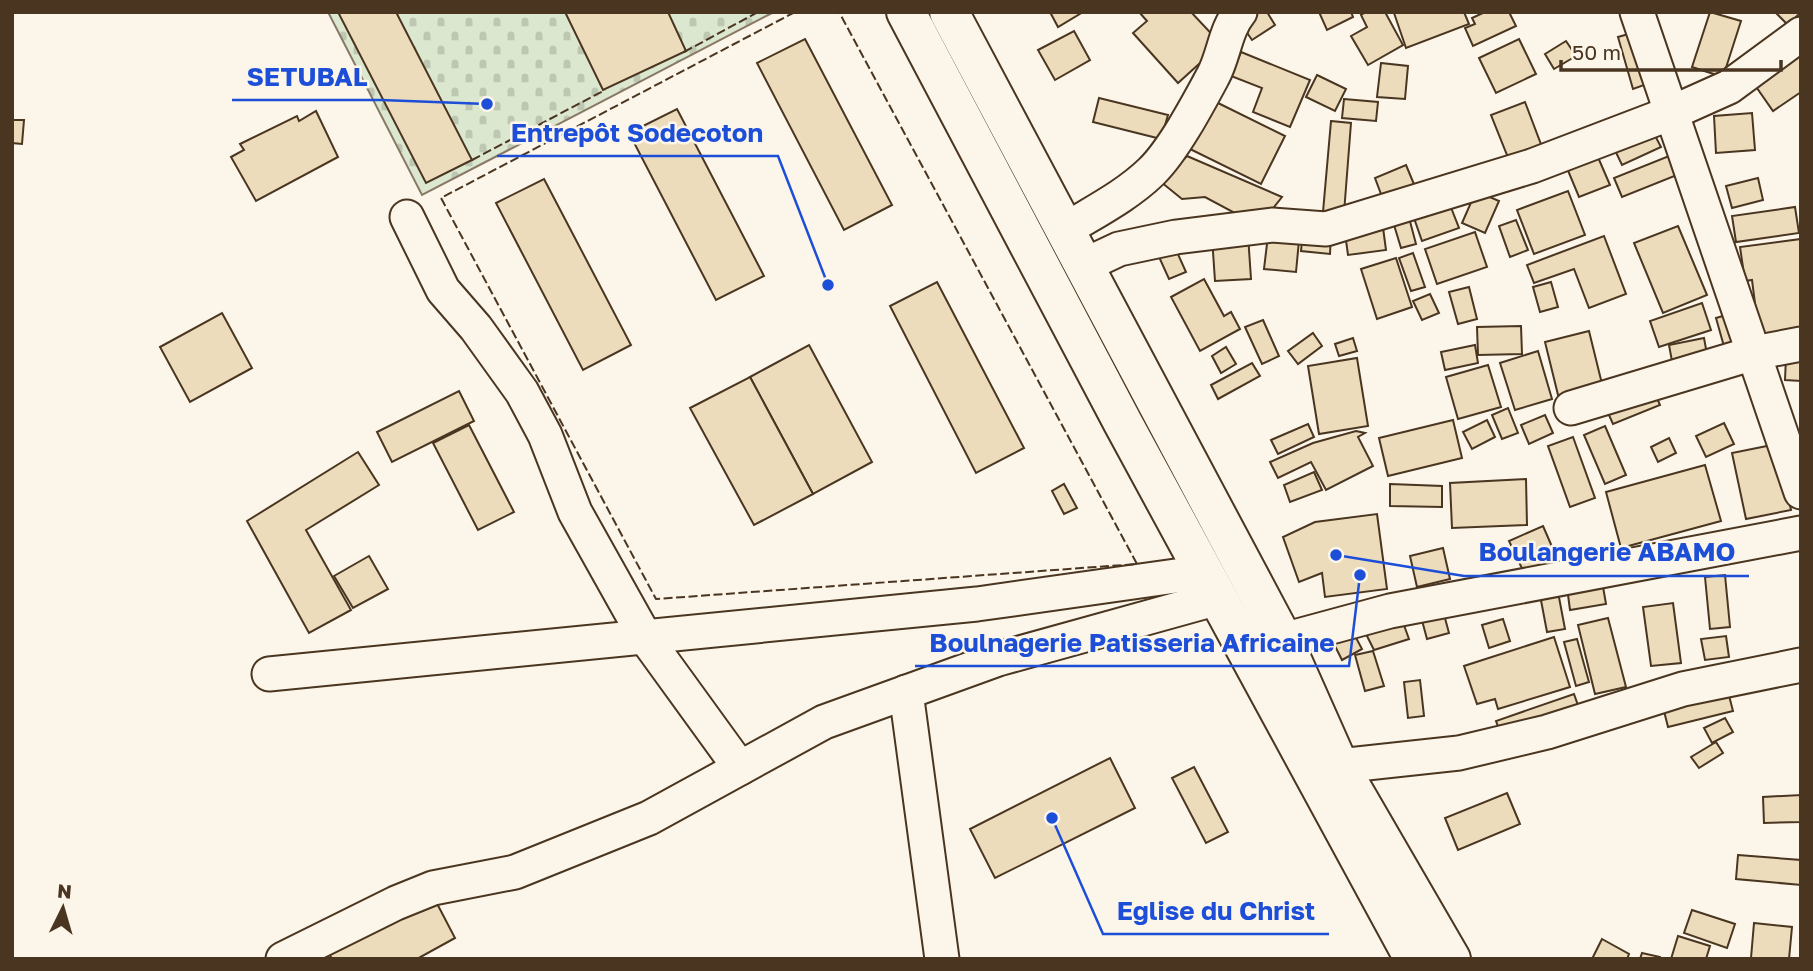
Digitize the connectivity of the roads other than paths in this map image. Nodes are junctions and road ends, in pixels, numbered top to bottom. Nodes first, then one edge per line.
1 (906, 12) edge
2 (949, 12) edge
3 (1240, 12) edge
4 (1637, 12) edge
5 (1801, 34) edge
6 (1671, 113) junction
7 (407, 217) dead end
8 (1065, 230) junction
9 (1085, 265) junction
10 (1801, 344) edge
11 (1754, 353) junction
12 (1571, 408) dead end
13 (1801, 492) edge
14 (1801, 533) edge
15 (1211, 585) junction
16 (645, 637) junction
17 (1283, 640) junction
18 (1801, 665) edge
19 (269, 674) dead end
20 (906, 692) junction
21 (1339, 766) junction
22 (740, 768) junction
23 (283, 959) edge
24 (942, 959) edge
25 (1414, 959) edge
26 (1451, 959) edge

1 - 15 main road
2 - 8 main road
3 - 8 street
4 - 6 street
5 - 6 street
6 - 9 street
6 - 11 street
7 - 16 street
8 - 9 main road
9 - 17 main road
10 - 11 street
11 - 12 street
11 - 13 street
14 - 17 street
15 - 16 street
15 - 20 street
15 - 25 main road
16 - 19 street
16 - 22 street
17 - 21 main road
18 - 21 street
20 - 22 street
20 - 24 street
21 - 26 main road
22 - 23 street

